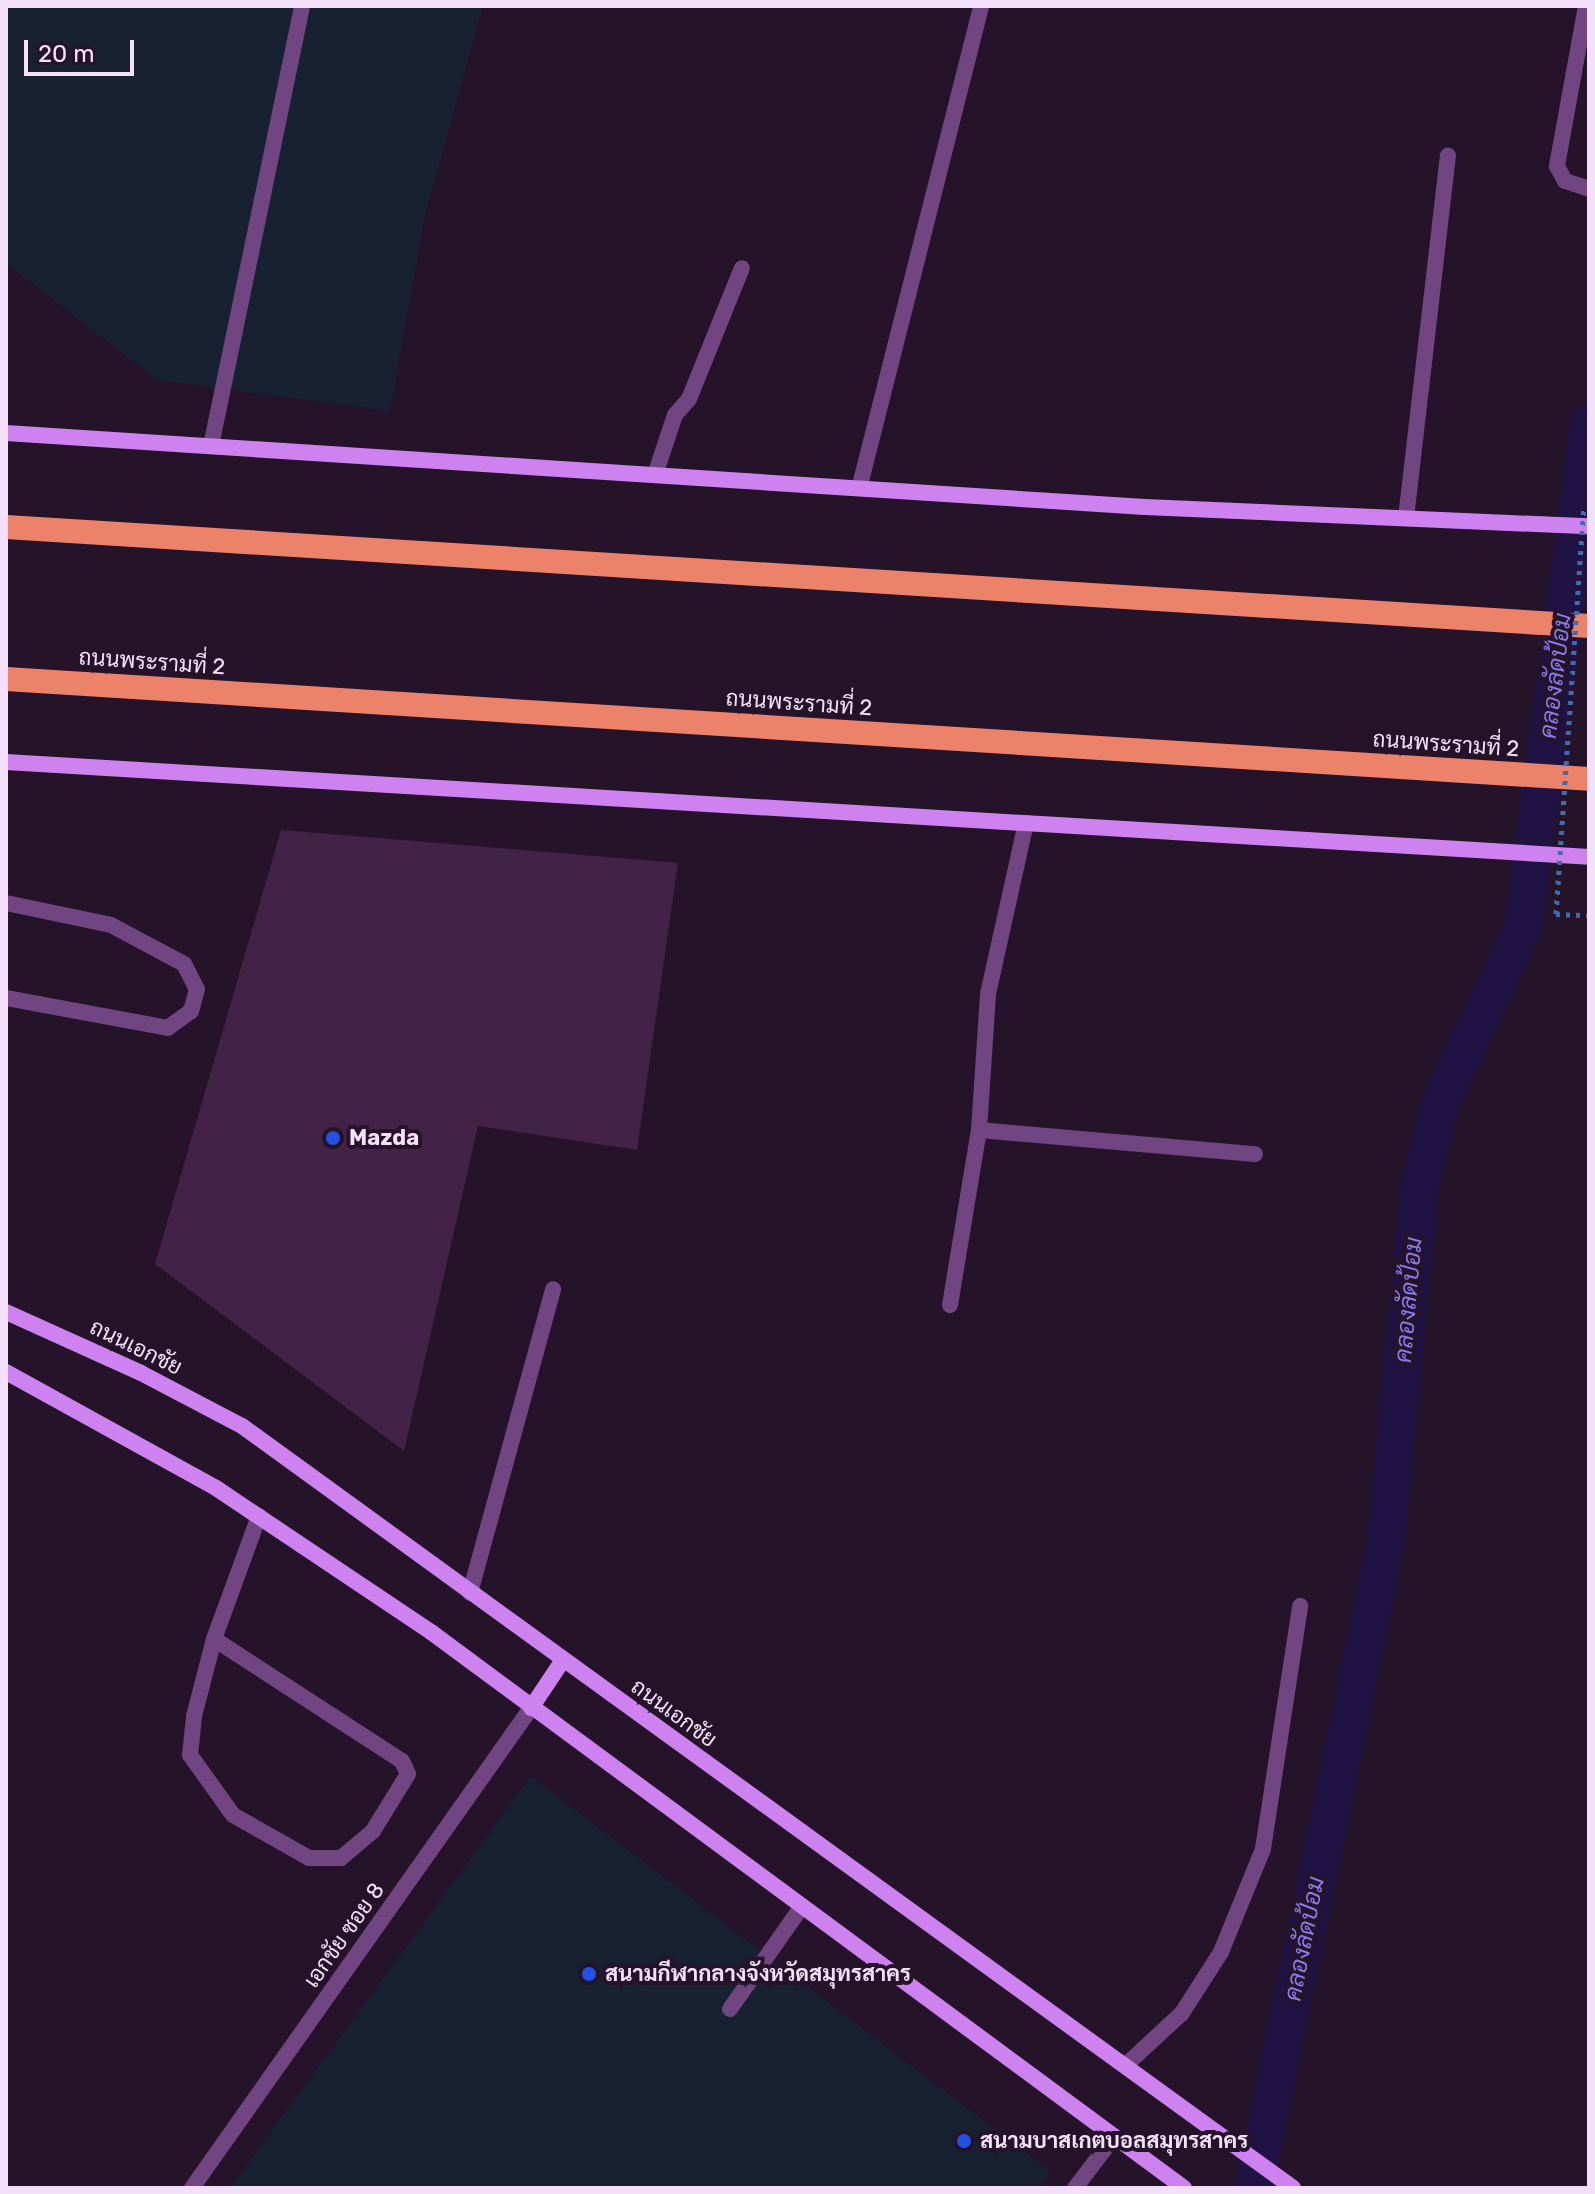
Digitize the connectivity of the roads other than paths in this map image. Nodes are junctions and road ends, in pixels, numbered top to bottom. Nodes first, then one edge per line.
1 (302, 6) edge
2 (981, 6) edge
3 (1586, 6) edge
4 (1448, 155) dead end
5 (1589, 189) edge
6 (742, 268) dead end
7 (6, 433) edge
8 (211, 446) junction
9 (655, 475) junction
10 (860, 485) junction
11 (1406, 518) junction
12 (1589, 526) edge
13 (6, 527) edge
14 (1589, 626) edge
15 (6, 679) edge
16 (6, 762) edge
17 (1586, 779) edge
18 (1026, 823) junction
19 (1582, 856) edge
20 (6, 903) edge
21 (6, 998) edge
22 (979, 1130) junction
23 (1255, 1154) dead end
24 (553, 1289) dead end
25 (950, 1305) dead end
26 (6, 1312) edge
27 (6, 1372) edge
28 (259, 1516) junction
29 (470, 1593) junction
30 (1300, 1606) dead end
31 (214, 1639) junction
32 (563, 1660) junction
33 (531, 1708) junction
34 (800, 1909) junction
35 (730, 2009) dead end
36 (1126, 2065) junction
37 (1114, 2137) junction
38 (192, 2188) edge
39 (1075, 2188) edge
40 (1184, 2188) edge
41 (1293, 2188) edge

1 - 8 street
2 - 10 street
3 - 5 street
4 - 11 street
6 - 9 street
7 - 8 main road
8 - 9 main road
9 - 10 main road
10 - 11 main road
11 - 12 main road
13 - 14 highway
15 - 17 highway, ถนนพระรามที่ 2
16 - 18 main road
18 - 19 main road
18 - 22 street
20 - 21 street
22 - 23 street
22 - 25 street
24 - 29 street
26 - 29 main road, ถนนเอกชัย
27 - 28 main road
28 - 31 street
28 - 33 main road
29 - 32 main road, ถนนเอกชัย
30 - 36 street
31 - 31 street
32 - 33 main road
32 - 36 main road, ถนนเอกชัย
33 - 34 main road
33 - 38 street, เอกชัย ซอย 8
34 - 35 street
34 - 37 main road
36 - 41 main road, ถนนเอกชัย
37 - 39 street
37 - 40 main road

